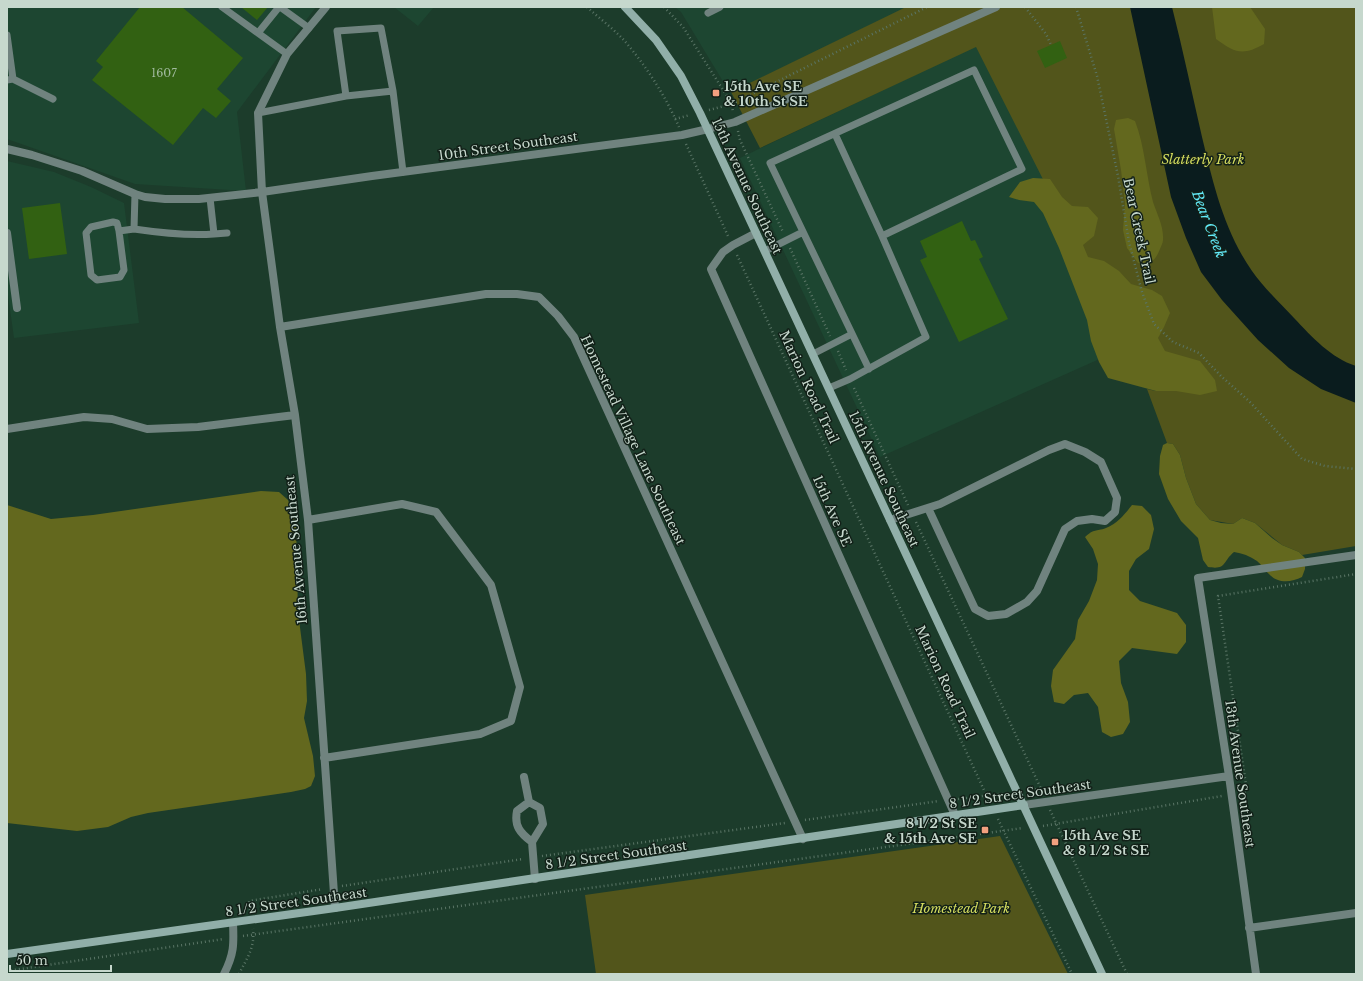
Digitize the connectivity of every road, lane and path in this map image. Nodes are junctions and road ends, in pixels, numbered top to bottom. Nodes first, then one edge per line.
1 (222, 7) edge
2 (279, 7) edge
3 (326, 7) edge
4 (587, 7) edge
5 (625, 7) edge
6 (664, 7) edge
7 (720, 7) edge
8 (927, 7) edge
9 (996, 7) edge
10 (1025, 7) edge
11 (1076, 7) edge
12 (708, 13) dead end
13 (309, 28) junction
14 (258, 33) junction
15 (7, 34) edge
16 (1051, 45) dead end
17 (287, 54) junction
18 (10, 79) edge
19 (393, 90) junction
20 (346, 96) junction
21 (53, 99) dead end
22 (732, 104) junction
23 (258, 113) junction
24 (735, 122) junction
25 (708, 130) junction
26 (834, 134) junction
27 (682, 135) junction
28 (7, 149) edge
29 (403, 172) junction
30 (262, 192) junction
31 (135, 194) junction
32 (210, 198) junction
33 (134, 229) junction
34 (119, 231) junction
35 (7, 232) edge
36 (803, 232) junction
37 (227, 233) dead end
38 (756, 233) junction
39 (214, 234) junction
40 (882, 236) junction
41 (786, 240) junction
42 (732, 245) junction
43 (764, 251) junction
44 (17, 308) dead end
45 (280, 327) junction
46 (852, 334) junction
47 (834, 343) junction
48 (813, 354) junction
49 (869, 369) junction
50 (850, 379) junction
51 (829, 388) junction
52 (295, 415) junction
53 (7, 429) edge
54 (1356, 469) edge
55 (928, 508) junction
56 (912, 514) junction
57 (308, 520) junction
58 (890, 520) junction
59 (1356, 555) edge
60 (1356, 574) edge
61 (324, 758) junction
62 (1229, 776) junction
63 (524, 777) dead end
64 (1041, 789) dead end
65 (1247, 792) dead end
66 (1212, 798) dead end
67 (948, 800) junction
68 (529, 802) junction
69 (1024, 805) junction
70 (954, 816) junction
71 (794, 821) junction
72 (803, 839) junction
73 (532, 842) junction
74 (533, 858) junction
75 (534, 879) junction
76 (334, 887) junction
77 (249, 901) dead end
78 (335, 908) junction
79 (1356, 913) edge
80 (233, 923) junction
81 (1249, 928) junction
82 (254, 935) junction
83 (234, 938) junction
84 (7, 954) edge
85 (7, 971) edge
86 (224, 974) edge
87 (239, 974) edge
88 (1072, 974) edge
89 (1102, 974) edge
90 (1127, 974) edge
91 (1256, 974) edge

1 - 14 lane
2 - 13 lane
2 - 14 lane
3 - 13 street
4 - 27 path, Marion Road Trail
5 - 25 main road, 15th Avenue Southeast
6 - 22 path
7 - 12 lane
8 - 22 path
9 - 24 street, 10th Street Southeast
10 - 16 path
11 - 54 path, Bear Creek Trail
13 - 17 street
14 - 17 lane
15 - 18 lane
17 - 23 street
18 - 21 lane
19 - 20 lane
19 - 20 lane
19 - 29 lane
20 - 23 lane
22 - 24 path
23 - 30 street, 16th Avenue Southeast
24 - 25 street, 10th Street Southeast
24 - 41 path
25 - 27 street, 10th Street Southeast
25 - 38 main road, 15th Avenue Southeast
26 - 36 lane
26 - 40 lane
26 - 40 lane
27 - 29 street, 10th Street Southeast
27 - 42 path, Marion Road Trail
28 - 31 street, 10th Street Southeast
29 - 30 street, 10th Street Southeast
30 - 32 street, 10th Street Southeast
30 - 45 street, 16th Avenue Southeast
31 - 32 street, 10th Street Southeast
31 - 33 lane
32 - 39 lane
33 - 34 lane
33 - 39 lane
34 - 34 lane
35 - 44 street
36 - 41 lane
36 - 46 lane
37 - 39 lane
38 - 42 street, 15th Ave SE
38 - 43 main road, 15th Avenue Southeast
40 - 49 lane
41 - 43 lane
41 - 47 path
42 - 67 street, 15th Ave SE
42 - 67 path, Marion Road Trail
43 - 48 main road, 15th Avenue Southeast
45 - 52 street, 16th Avenue Southeast
45 - 71 street, Homestead Village Lane Southeast
46 - 47 lane
46 - 49 lane
47 - 48 lane
47 - 50 path
48 - 51 main road, 15th Avenue Southeast
49 - 50 lane
50 - 51 lane
50 - 56 path
51 - 58 main road, 15th Avenue Southeast
52 - 53 street
52 - 57 street, 16th Avenue Southeast
55 - 55 street
55 - 56 street
56 - 58 street
56 - 64 path
57 - 61 street, 16th Avenue Southeast
57 - 61 street
58 - 69 main road, 15th Avenue Southeast
59 - 62 street, 13th Avenue Southeast
60 - 65 path
61 - 76 street, 16th Avenue Southeast
62 - 69 street, 8 1/2 Street Southeast
62 - 81 street, 13th Avenue Southeast
63 - 68 street
66 - 90 path
67 - 70 street, 15th Ave SE
67 - 71 path
68 - 73 street
68 - 73 street
69 - 70 main road, 8 1/2 Street Southeast
69 - 89 main road, 15th Avenue Southeast
70 - 72 main road, 8 1/2 Street Southeast
71 - 72 street, Homestead Village Lane Southeast
71 - 74 path
72 - 75 main road, 8 1/2 Street Southeast
73 - 74 street
74 - 75 street
74 - 76 path
75 - 78 main road, 8 1/2 Street Southeast
76 - 77 path
76 - 78 street, 16th Avenue Southeast
78 - 80 main road, 8 1/2 Street Southeast
79 - 81 street
80 - 83 street
80 - 84 main road, 8 1/2 Street Southeast
81 - 91 street, 13th Avenue Southeast
82 - 83 path
82 - 87 path
82 - 88 path
83 - 85 path
83 - 86 street

